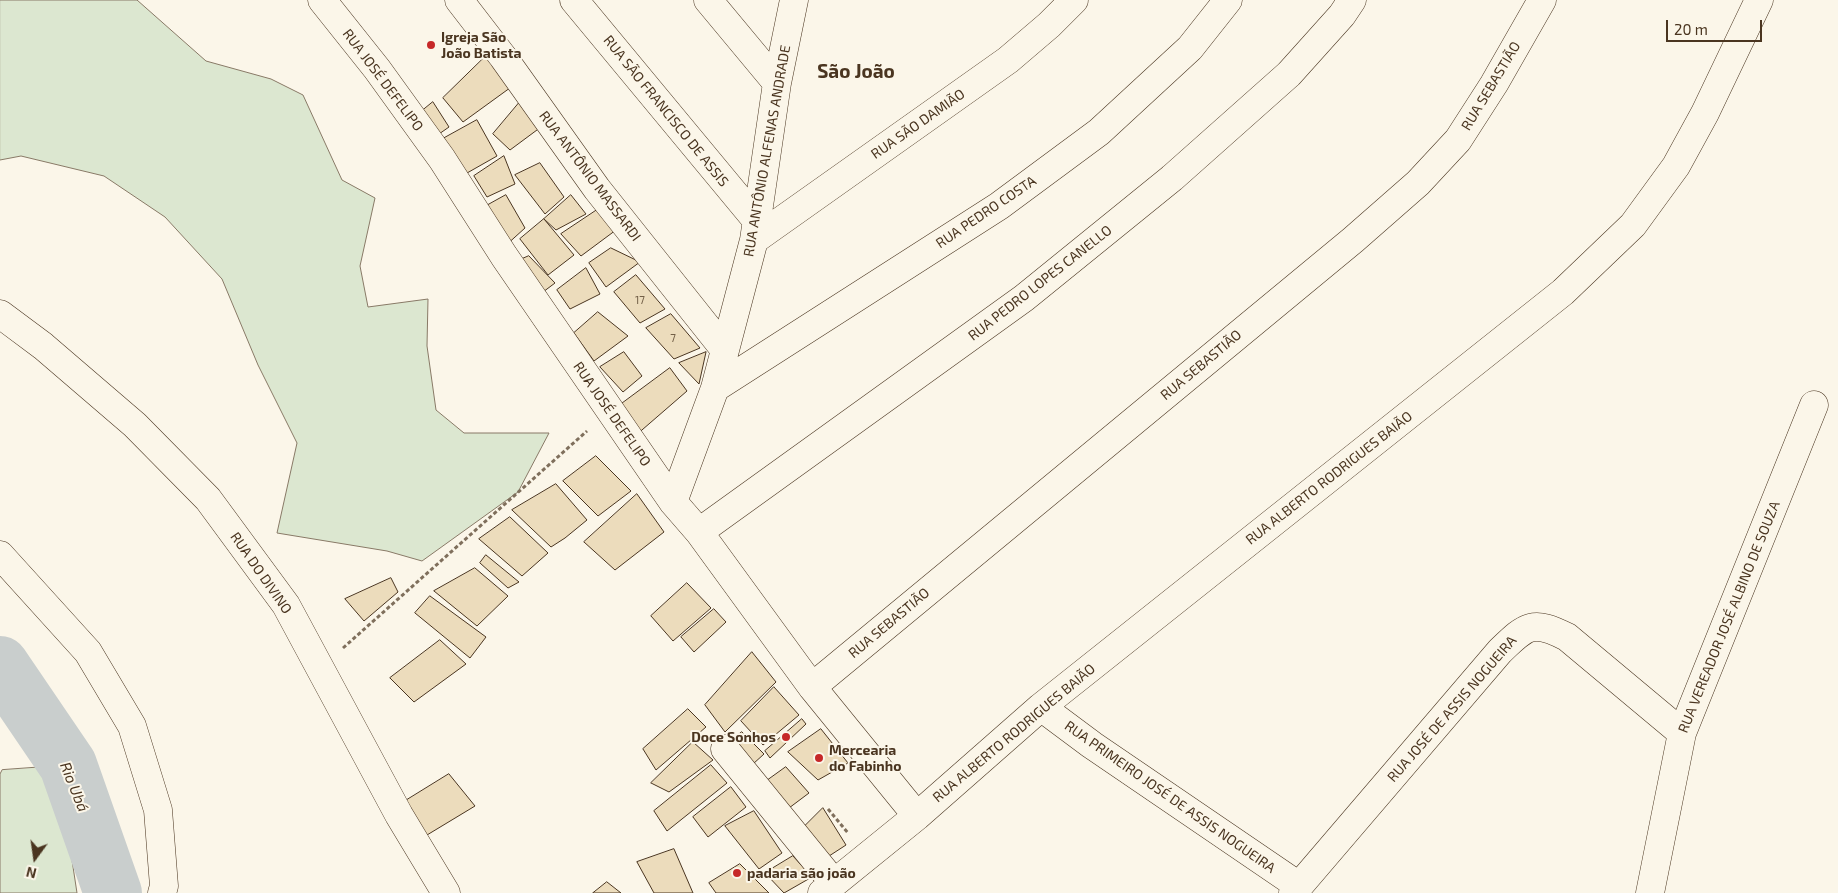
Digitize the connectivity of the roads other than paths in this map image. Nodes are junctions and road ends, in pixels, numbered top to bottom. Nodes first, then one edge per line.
1 (322, 0) edge
2 (459, 0) edge
3 (574, 0) edge
4 (708, 0) edge
5 (794, 0) edge
6 (1074, 0) edge
7 (1228, 0) edge
8 (1352, 0) edge
9 (1542, 0) edge
10 (1759, 0) edge
11 (777, 82) junction
12 (756, 231) junction
13 (0, 314) edge
14 (725, 350) junction
15 (715, 388) junction
16 (1814, 405) dead end
17 (673, 502) junction
18 (699, 532) junction
19 (0, 555) edge
20 (812, 687) junction
21 (1041, 707) junction
22 (1682, 733) junction
23 (725, 750) dead end
24 (917, 816) junction
25 (828, 888) edge
26 (1296, 890) edge
27 (162, 893) edge
28 (446, 893) edge
29 (1650, 893) edge

1 - 17 street, RUA JOSÉ DEFELIPO
2 - 14 street, RUA ANTÔNIO MASSARDI
3 - 12 street, RUA SÃO FRANCISCO DE ASSIS
4 - 11 street
5 - 11 street, RUA ANTÔNIO ALFENAS ANDRADE
6 - 12 street, RUA SÃO DAMIÃO
7 - 15 street, RUA PEDRO COSTA
8 - 18 street, RUA PEDRO LOPES CANELLO
9 - 20 street, RUA SEBASTIÃO
10 - 21 street, RUA ALBERTO RODRIGUES BAIÃO
11 - 12 street, RUA ANTÔNIO ALFENAS ANDRADE
12 - 14 street, RUA ANTÔNIO ALFENAS ANDRADE
13 - 28 street, RUA DO DIVINO
14 - 15 street, RUA ANTÔNIO ALFENAS ANDRADE
15 - 17 street, RUA ANTÔNIO ALFENAS ANDRADE
16 - 22 street, RUA VEREADOR JOSÉ ALBINO DE SOUZA
17 - 18 street, RUA JOSÉ DEFELIPO
18 - 20 street, RUA JOSÉ DEFELIPO
19 - 27 street
20 - 24 street, RUA JOSÉ DEFELIPO
21 - 24 street, RUA ALBERTO RODRIGUES BAIÃO
21 - 26 street, RUA PRIMEIRO JOSÉ DE ASSIS NOGUEIRA
22 - 26 street, RUA JOSÉ DE ASSIS NOGUEIRA
22 - 29 street, RUA VEREADOR JOSÉ ALBINO DE SOUZA
23 - 25 street
24 - 25 street, RUA ALBERTO RODRIGUES BAIÃO

